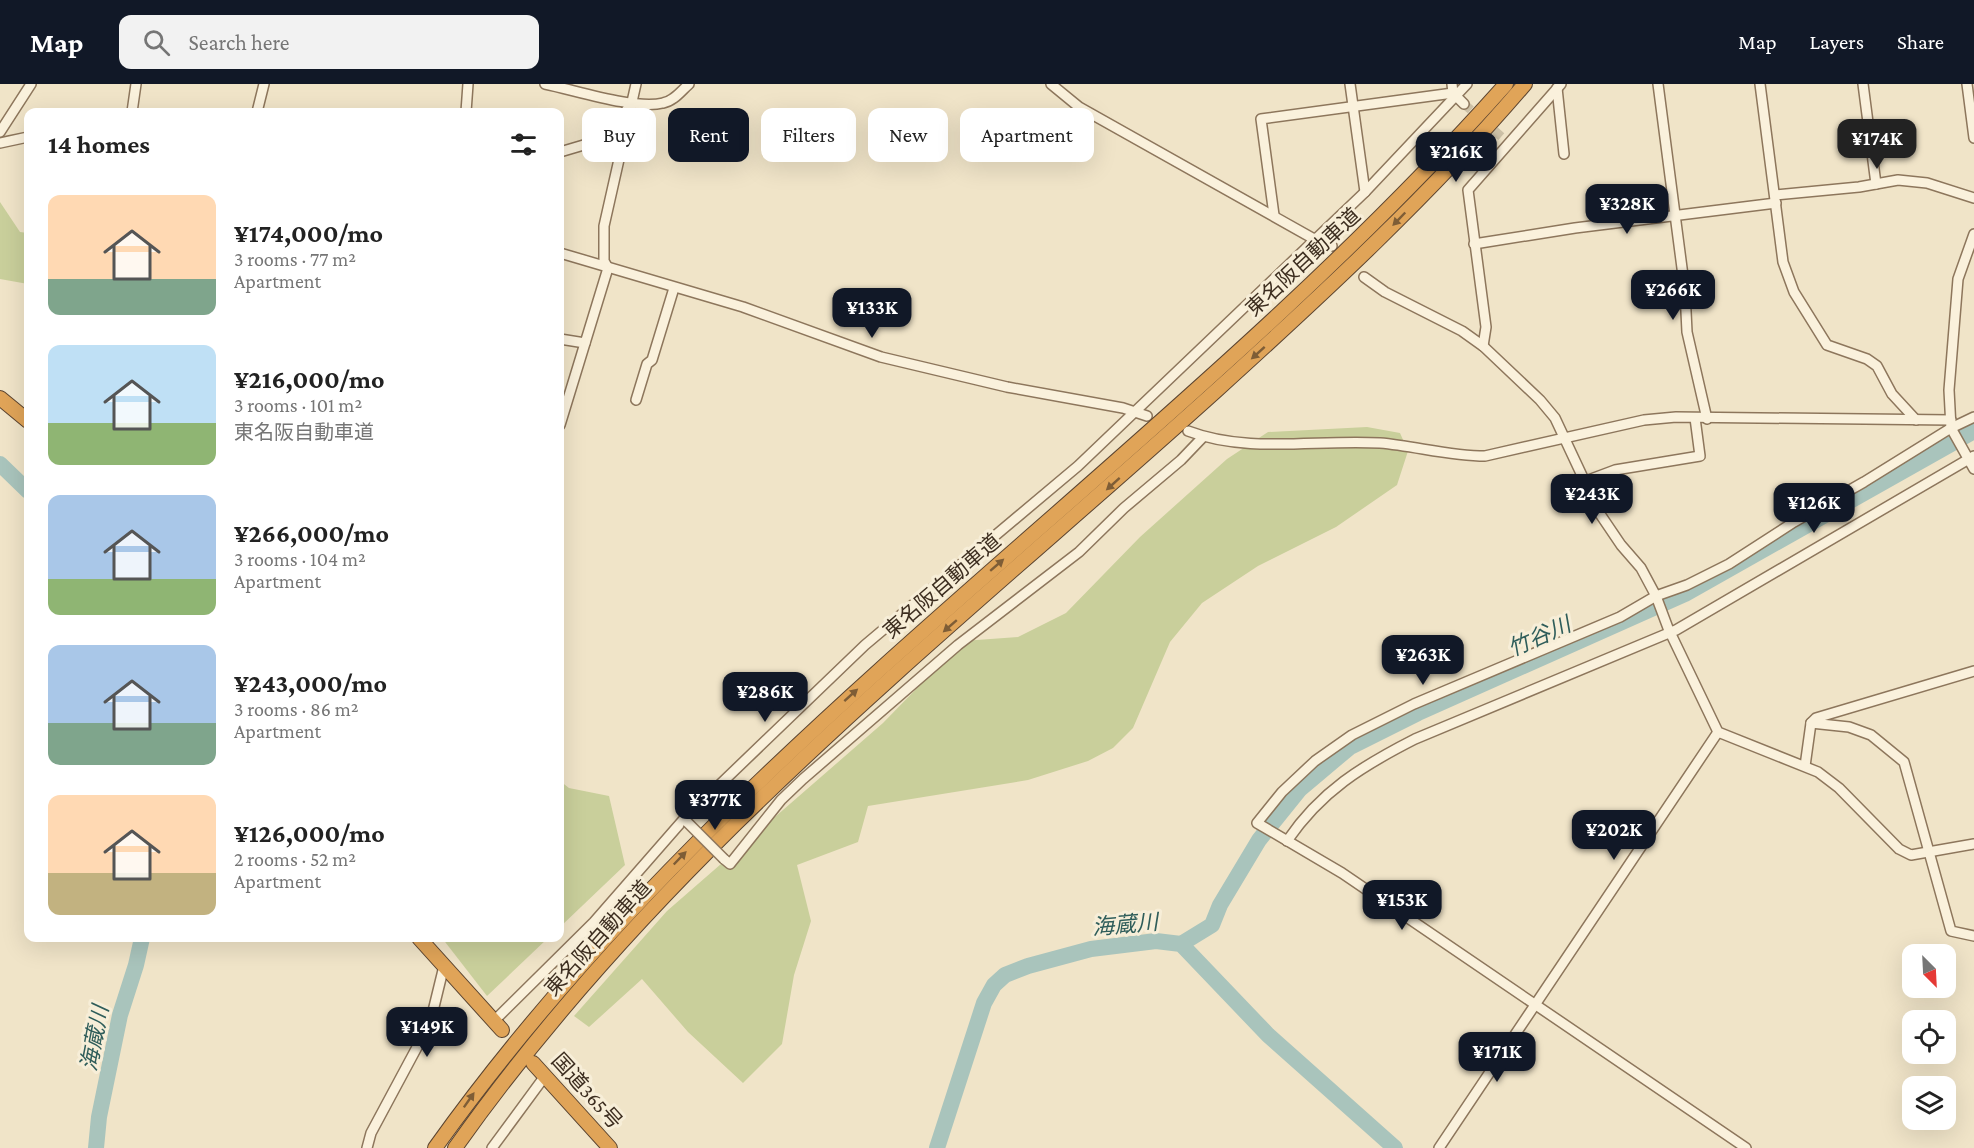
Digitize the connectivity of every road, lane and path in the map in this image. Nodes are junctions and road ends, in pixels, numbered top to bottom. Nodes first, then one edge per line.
1 (31, 84) edge
2 (136, 84) edge
3 (264, 84) edge
4 (468, 84) edge
5 (546, 84) edge
6 (636, 84) edge
7 (689, 84) edge
8 (1051, 84) edge
9 (1350, 84) edge
10 (1467, 84) edge
11 (1506, 84) edge
12 (1525, 84) edge
13 (1658, 84) edge
14 (1760, 84) edge
15 (1863, 84) edge
16 (1967, 84) edge
17 (1559, 86) edge
18 (1454, 91) edge
19 (631, 103) junction
20 (1464, 104) tunnel mouth
21 (1353, 107) junction
22 (133, 108) edge
23 (258, 108) edge
24 (466, 108) edge
25 (0, 132) edge
26 (24, 138) edge
27 (1974, 138) edge
28 (0, 143) edge
29 (564, 151) edge
30 (1564, 154) dead end
31 (1876, 184) junction
32 (1365, 192) junction
33 (1974, 198) edge
34 (1775, 199) junction
35 (1274, 215) junction
36 (1676, 216) junction
37 (1974, 234) edge
38 (1314, 239) junction
39 (1474, 244) junction
40 (1332, 246) dead end
41 (564, 254) edge
42 (608, 268) junction
43 (1364, 277) dead end
44 (674, 288) junction
45 (564, 340) edge
46 (585, 343) junction
47 (1483, 346) junction
48 (0, 398) edge
49 (636, 400) dead end
50 (564, 412) edge
51 (1135, 412) junction
52 (1147, 416) dead end
53 (1974, 417) edge
54 (24, 418) edge
55 (1695, 418) junction
56 (1707, 419) junction
57 (1916, 420) junction
58 (1952, 427) junction
59 (1188, 431) dead end
60 (1564, 436) junction
61 (1203, 437) junction
62 (1969, 456) edge
63 (1974, 469) edge
64 (1583, 482) junction
65 (1656, 599) junction
66 (1669, 631) junction
67 (1974, 671) edge
68 (1811, 723) junction
69 (1718, 732) junction
70 (1805, 766) junction
71 (686, 821) junction
72 (1286, 840) junction
73 (1974, 844) edge
74 (1929, 852) junction
75 (1974, 936) edge
76 (423, 942) edge
77 (444, 966) junction
78 (1533, 1004) junction
79 (498, 1026) joint
80 (533, 1063) dead end
81 (545, 1076) junction
82 (367, 1148) edge
83 (435, 1148) edge
84 (455, 1148) edge
85 (492, 1148) edge
86 (610, 1148) edge
87 (1439, 1148) edge
88 (1746, 1148) edge

1 - 25 street
2 - 22 street
3 - 23 street
4 - 24 street
5 - 19 street
6 - 19 street
7 - 19 street
8 - 35 street
9 - 21 street
10 - 18 street
83 -> 11 highway, 東名阪自動車道
12 -> 84 highway, 東名阪自動車道
13 - 36 street
14 - 34 street
15 - 31 street
16 - 27 street
17 - 30 street
17 - 39 street
18 - 20 street
18 - 21 street
18 - 32 street
19 - 29 street
19 - 42 street
21 - 32 street
21 - 35 street
26 - 28 street
31 - 33 street
31 - 34 street
32 - 38 street
34 - 36 street
34 - 57 street
35 - 38 street
36 - 39 street
36 - 56 street
37 - 58 street
38 - 40 street
38 - 51 street
39 - 47 street
41 - 42 street
42 - 44 street
42 - 46 street
43 - 47 street
44 - 49 street
44 - 51 street
45 - 46 street
46 - 50 street
47 - 60 street
48 - 54 highway
51 - 52 street
51 - 71 street
53 - 58 street
55 - 56 street
55 - 60 street
55 - 64 street
56 - 57 street
57 - 58 street
58 - 62 street
58 - 65 street
59 - 61 street
60 - 61 street
60 - 64 street
61 - 71 street, bridge
62 - 63 street
62 - 66 street
64 - 65 street
65 - 66 street
65 - 72 street
66 - 69 street
66 - 72 street
67 - 68 street
68 - 70 street
68 - 74 street
69 - 70 street
69 - 78 street
70 - 74 street
71 - 79 street
72 - 78 street
73 - 74 street
74 - 75 street
76 - 77 highway
77 - 79 highway
77 - 82 street
78 - 87 street
78 - 88 street
80 - 81 highway, 国道365号
81 - 85 street
81 - 86 highway, 国道365号

